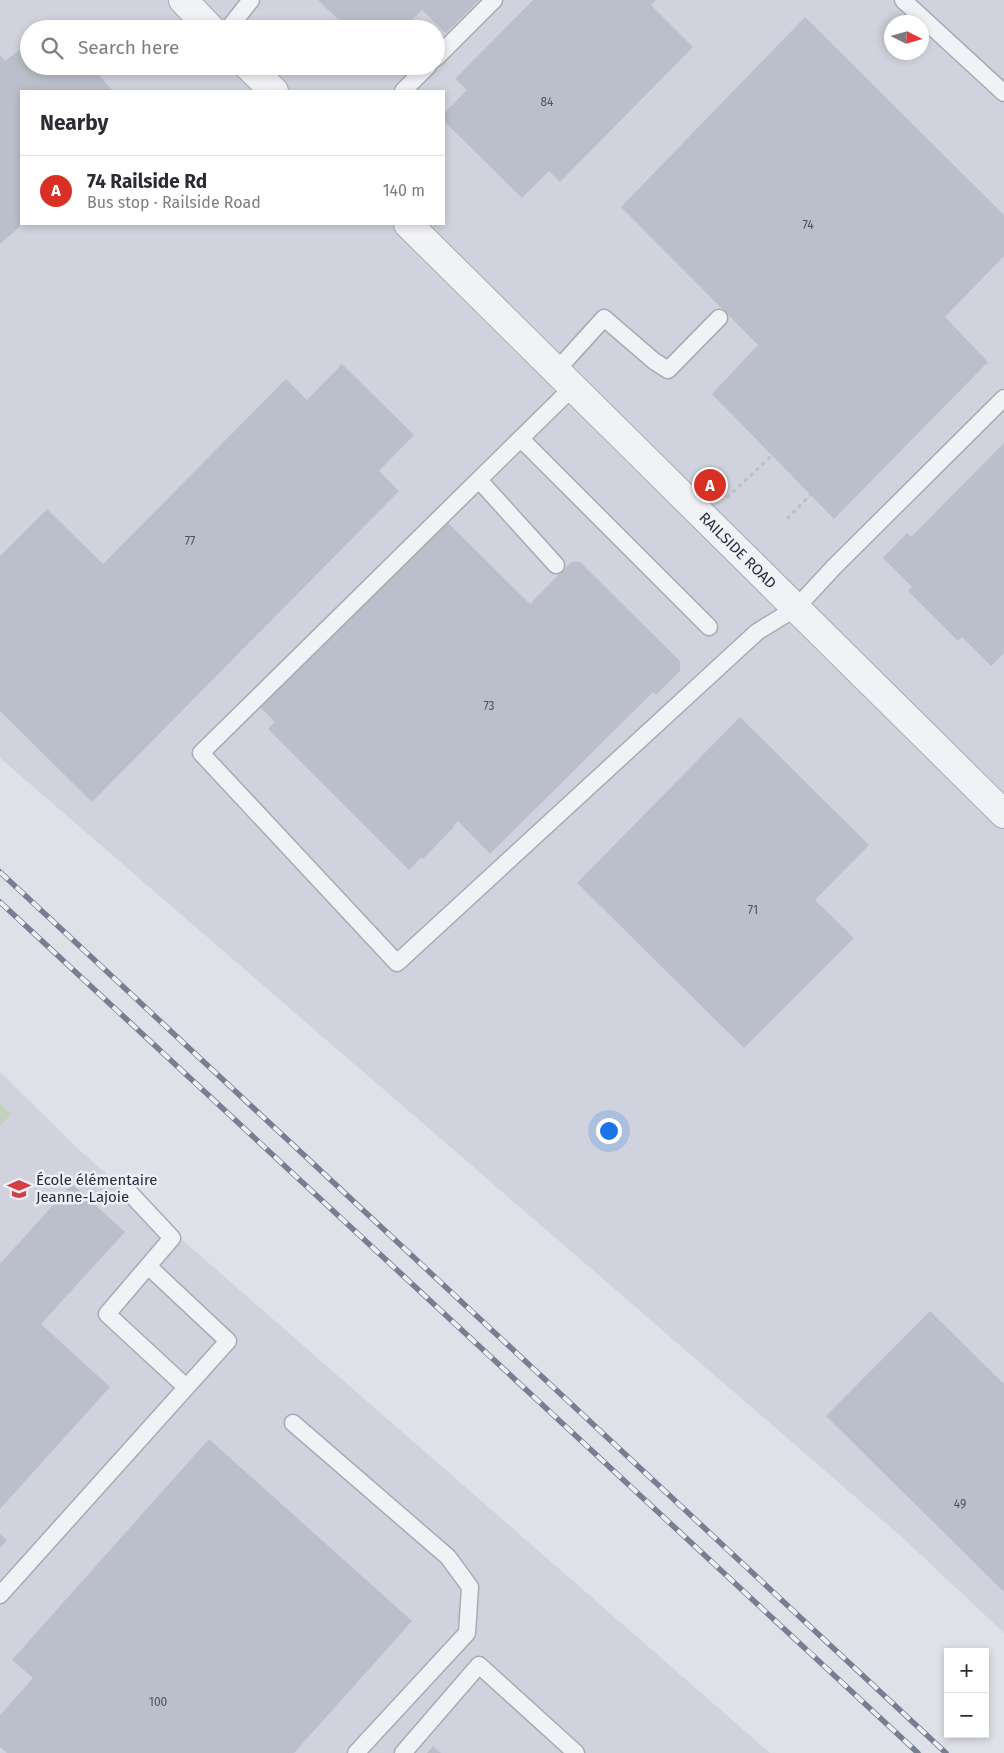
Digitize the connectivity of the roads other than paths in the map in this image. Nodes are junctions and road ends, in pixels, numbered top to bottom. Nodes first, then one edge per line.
1 (183, 0) edge
2 (251, 0) edge
3 (494, 0) edge
4 (903, 0) edge
5 (202, 20) edge
6 (235, 20) edge
7 (445, 49) edge
8 (257, 75) edge
9 (419, 75) edge
10 (273, 90) edge
11 (404, 90) edge
12 (1004, 93) edge
13 (409, 225) edge
14 (719, 318) dead end
15 (564, 379) junction
16 (1004, 398) edge
17 (521, 439) junction
18 (479, 480) junction
19 (556, 566) dead end
20 (796, 608) junction
21 (709, 627) dead end
22 (1003, 810) edge
23 (128, 1191) dead end
24 (148, 1266) junction
25 (186, 1387) junction
26 (293, 1423) dead end
27 (0, 1595) edge
28 (356, 1753) edge
29 (403, 1753) edge
30 (576, 1753) edge

1 - 5 street
2 - 6 lane
3 - 7 lane
4 - 12 lane
8 - 10 street
9 - 11 lane
13 - 15 street, RAILSIDE ROAD
14 - 15 lane
15 - 17 lane
15 - 20 street, RAILSIDE ROAD
16 - 20 lane
17 - 18 lane
17 - 21 lane
18 - 19 lane
18 - 20 lane
20 - 22 street, RAILSIDE ROAD
23 - 24 lane
24 - 25 lane
24 - 25 lane
25 - 27 lane
26 - 28 lane
29 - 30 lane

